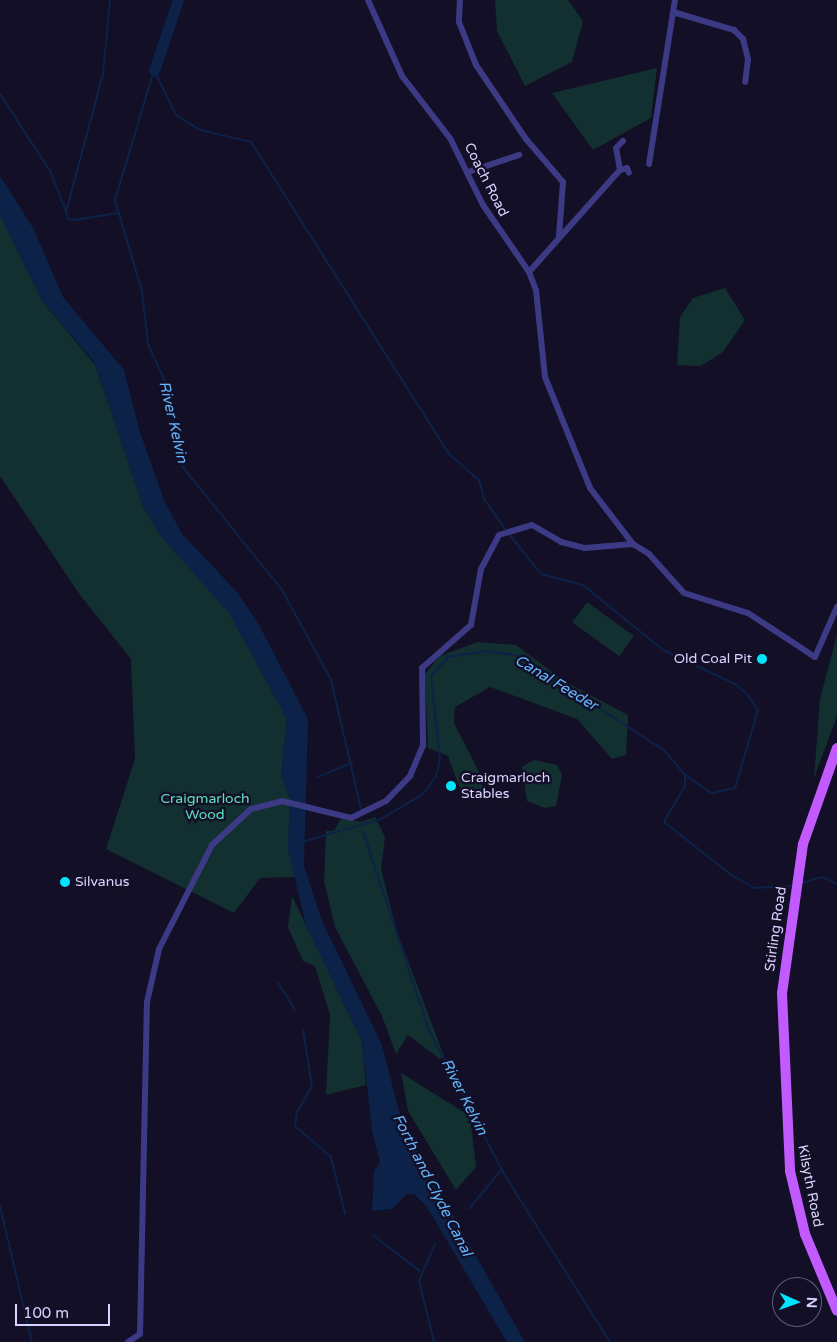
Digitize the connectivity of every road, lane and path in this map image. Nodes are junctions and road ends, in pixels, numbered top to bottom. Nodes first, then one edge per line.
1 (368, 0) edge
2 (460, 0) edge
3 (675, 0) edge
4 (673, 12) junction
5 (745, 82) dead end
6 (623, 141) dead end
7 (519, 156) dead end
8 (649, 164) dead end
9 (620, 170) junction
10 (468, 172) junction
11 (629, 173) dead end
12 (559, 236) junction
13 (529, 272) junction
14 (633, 544) junction
15 (837, 607) edge
16 (837, 748) edge
17 (786, 1121) joint
18 (836, 1307) edge
19 (128, 1342) edge

1 - 10 street, Coach Road
2 - 12 street
3 - 4 street
4 - 5 street
4 - 8 street
6 - 9 street
7 - 10 street
9 - 11 street
9 - 12 street
10 - 13 street, Coach Road
12 - 13 street
13 - 14 street, Coach Road
14 - 15 street, Coach Road
14 - 19 street
16 - 17 main road, Stirling Road
17 - 18 main road, Kilsyth Road

